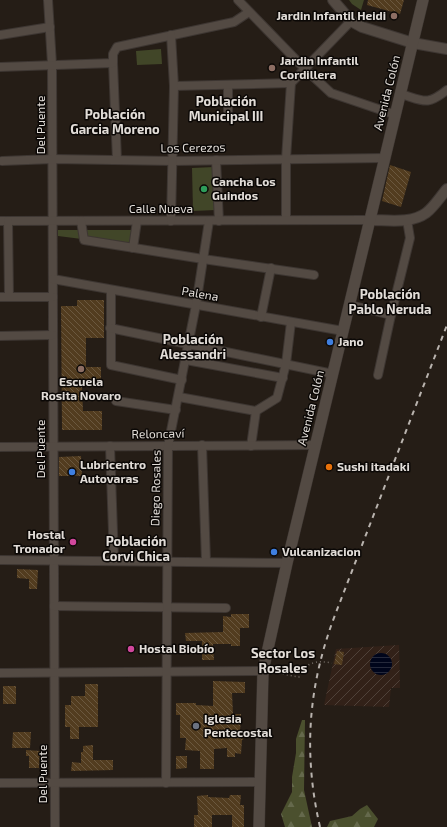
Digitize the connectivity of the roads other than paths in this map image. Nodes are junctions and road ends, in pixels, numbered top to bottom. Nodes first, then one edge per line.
1 (48, 0) edge
2 (238, 0) edge
3 (333, 0) edge
4 (423, 0) edge
5 (249, 12) junction
6 (351, 21) junction
7 (50, 27) junction
8 (0, 35) edge
9 (171, 35) junction
10 (413, 43) junction
11 (447, 49) edge
12 (113, 63) junction
13 (52, 64) junction
14 (0, 68) edge
15 (305, 69) junction
16 (291, 83) junction
17 (228, 84) junction
18 (174, 86) junction
19 (447, 90) edge
20 (401, 94) junction
21 (396, 115) junction
22 (228, 116) dead end
23 (385, 158) junction
24 (53, 159) junction
25 (286, 159) junction
26 (117, 160) junction
27 (216, 160) junction
28 (2, 161) dead end
29 (172, 161) junction
30 (447, 189) edge
31 (286, 220) junction
32 (370, 220) junction
33 (407, 220) junction
34 (4, 221) edge
35 (53, 221) junction
36 (81, 221) junction
37 (137, 221) junction
38 (171, 221) junction
39 (209, 221) junction
40 (219, 221) junction
41 (133, 248) junction
42 (203, 259) junction
43 (271, 268) junction
44 (314, 274) dead end
45 (53, 279) junction
46 (111, 290) junction
47 (9, 297) junction
48 (53, 297) junction
49 (0, 298) edge
50 (196, 305) junction
51 (350, 305) junction
52 (391, 315) junction
53 (261, 316) junction
54 (291, 322) junction
55 (110, 328) junction
56 (343, 331) junction
57 (53, 335) junction
58 (0, 336) edge
59 (189, 344) junction
60 (186, 360) junction
61 (286, 364) junction
62 (333, 374) junction
63 (378, 375) dead end
64 (283, 378) junction
65 (182, 380) junction
66 (178, 397) junction
67 (116, 401) dead end
68 (176, 410) junction
69 (256, 411) junction
70 (202, 445) junction
71 (316, 445) junction
72 (54, 446) junction
73 (110, 446) junction
74 (168, 446) junction
75 (251, 446) junction
76 (0, 447) edge
77 (0, 560) edge
78 (54, 560) junction
79 (114, 561) junction
80 (168, 561) junction
81 (206, 561) junction
82 (287, 563) junction
83 (54, 606) junction
84 (167, 607) junction
85 (226, 608) dead end
86 (263, 671) junction
87 (167, 672) junction
88 (0, 673) edge
89 (54, 673) junction
90 (259, 782) junction
91 (0, 783) edge
92 (55, 783) junction
93 (166, 783) junction
94 (55, 827) edge
95 (259, 827) edge

1 - 7 street, Del Puente
2 - 5 street
3 - 6 street
4 - 10 main road, Avenida Colón
5 - 9 street
5 - 15 street
6 - 10 street
6 - 15 street
7 - 8 street
7 - 13 street, Del Puente
9 - 12 street
9 - 18 street
10 - 11 street
10 - 20 main road, Avenida Colón
12 - 13 street
12 - 26 street
13 - 14 street
13 - 24 street, Del Puente
15 - 16 street
15 - 21 street
16 - 17 street
16 - 25 street
17 - 18 street
17 - 22 street
18 - 29 street
19 - 20 street
20 - 21 main road, Avenida Colón
21 - 23 main road, Avenida Colón
23 - 25 street, Los Cerezos
23 - 32 main road, Avenida Colón
24 - 26 street, Los Cerezos
24 - 28 street, Los Cerezos
24 - 35 street, Del Puente
25 - 27 street, Los Cerezos
25 - 31 street
26 - 29 street, Los Cerezos
27 - 29 street, Los Cerezos
27 - 40 street
29 - 38 street
30 - 33 street
31 - 32 street, Calle Nueva
31 - 40 street, Calle Nueva
32 - 33 street
32 - 51 main road, Avenida Colón
33 - 52 street
34 - 35 street, Calle Nueva
34 - 47 street
35 - 36 street, Calle Nueva
35 - 45 street, Del Puente
36 - 37 street, Calle Nueva
36 - 41 street
37 - 38 street, Calle Nueva
37 - 41 street
38 - 39 street, Calle Nueva
39 - 40 street, Calle Nueva
39 - 42 street, Diego Rosales
41 - 42 street
42 - 43 street
42 - 50 street, Diego Rosales
43 - 44 street
43 - 53 street
45 - 46 street, Palena
45 - 48 street, Del Puente
46 - 50 street, Palena
46 - 55 street
47 - 48 street
47 - 49 street
48 - 57 street, Del Puente
50 - 53 street, Palena
50 - 59 street, Diego Rosales
51 - 52 street
51 - 56 main road, Avenida Colón
52 - 63 street
53 - 54 street, Palena
54 - 56 street, Palena
54 - 61 street
55 - 59 street
55 - 65 street
56 - 62 main road, Avenida Colón
57 - 58 street
57 - 72 street, Del Puente
59 - 60 street, Diego Rosales
59 - 61 street
60 - 64 street
60 - 65 street, Diego Rosales
61 - 62 street
61 - 64 street
62 - 71 main road, Avenida Colón
64 - 69 street
65 - 66 street, Diego Rosales
66 - 68 street, Diego Rosales
66 - 69 street
67 - 68 street
68 - 74 street, Diego Rosales
69 - 75 street
70 - 74 street, Reloncaví
70 - 75 street, Reloncaví
70 - 81 street
71 - 75 street, Reloncaví
71 - 82 main road, Avenida Colón
72 - 73 street, Reloncaví
72 - 76 street, Reloncaví
72 - 78 street, Del Puente
73 - 74 street, Reloncaví
73 - 79 street
74 - 80 street, Diego Rosales
77 - 78 street
78 - 79 street
78 - 83 street, Del Puente
79 - 80 street
80 - 81 street
80 - 84 street, Diego Rosales
81 - 82 street
82 - 86 main road, Avenida Colón
83 - 84 street
83 - 89 street, Del Puente
84 - 85 street
84 - 87 street, Diego Rosales
86 - 87 street
86 - 90 main road, Avenida Colón
87 - 89 street
87 - 93 street, Diego Rosales
88 - 89 street
89 - 92 street, Del Puente
90 - 93 street
90 - 95 main road, Avenida Colón
91 - 92 street
92 - 93 street
92 - 94 street, Del Puente

